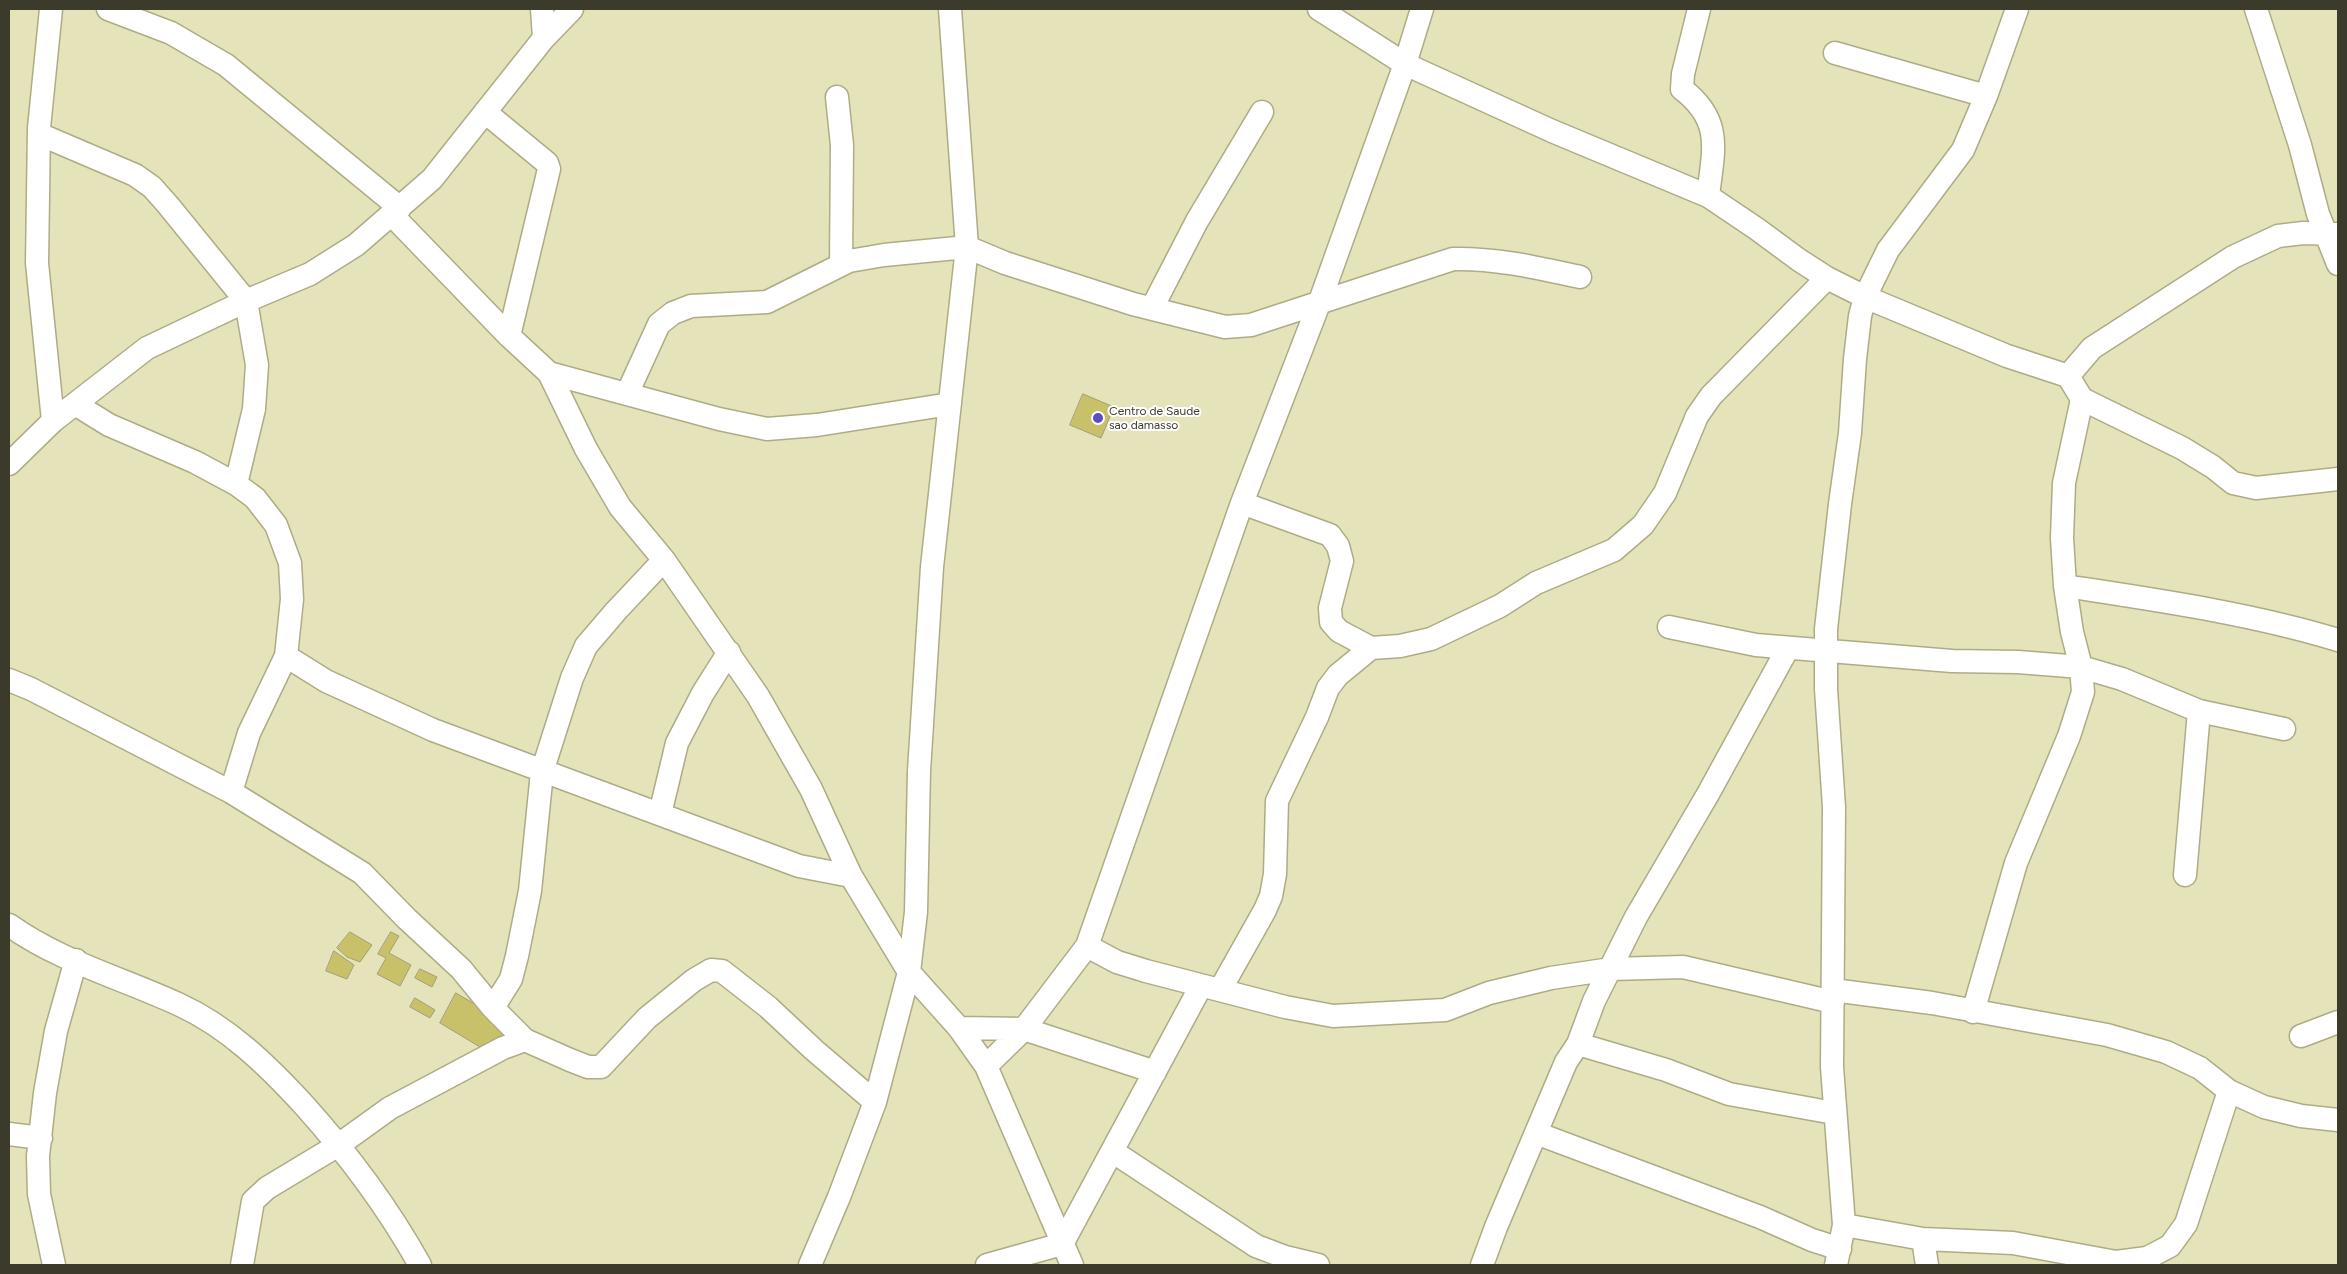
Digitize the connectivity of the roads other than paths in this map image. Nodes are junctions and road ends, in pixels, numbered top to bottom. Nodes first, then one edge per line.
1 (47, 9) edge
2 (108, 9) edge
3 (542, 9) edge
4 (572, 9) edge
5 (950, 9) edge
6 (1318, 9) edge
7 (1422, 9) edge
8 (1699, 9) edge
9 (2017, 9) edge
10 (2256, 9) edge
11 (544, 38) junction
12 (1836, 53) dead end
13 (1405, 64) junction
14 (1986, 96) junction
15 (837, 97) dead end
16 (485, 112) junction
17 (1262, 112) dead end
18 (39, 134) junction
19 (1708, 196) junction
20 (396, 212) junction
21 (2332, 234) edge
22 (967, 248) junction
23 (2338, 264) edge
24 (841, 265) junction
25 (1580, 277) dead end
26 (1828, 278) junction
27 (1865, 297) junction
28 (246, 301) junction
29 (1320, 301) junction
30 (1152, 308) junction
31 (509, 336) junction
32 (549, 373) junction
33 (2068, 376) junction
34 (627, 394) junction
35 (2082, 399) junction
36 (76, 404) junction
37 (950, 404) junction
38 (53, 421) junction
39 (9, 464) edge
40 (2338, 479) edge
41 (236, 484) junction
42 (1242, 504) junction
43 (664, 560) junction
44 (2065, 586) junction
45 (1669, 627) dead end
46 (2338, 640) edge
47 (1371, 648) junction
48 (1788, 648) junction
49 (1827, 651) junction
50 (729, 652) junction
51 (286, 656) junction
52 (2082, 667) junction
53 (9, 680) edge
54 (2198, 711) junction
55 (2284, 728) dead end
56 (542, 772) junction
57 (231, 792) junction
58 (660, 814) junction
59 (2185, 875) dead end
60 (851, 876) junction
61 (9, 925) edge
62 (1086, 946) junction
63 (76, 960) junction
64 (1611, 969) junction
65 (909, 972) junction
66 (1210, 988) junction
67 (1833, 996) junction
68 (494, 1008) junction
69 (1973, 1012) junction
70 (2338, 1022) edge
71 (959, 1028) junction
72 (1024, 1029) junction
73 (2301, 1036) dead end
74 (525, 1040) junction
75 (1578, 1044) junction
76 (986, 1066) junction
77 (1155, 1072) junction
78 (2229, 1091) junction
79 (875, 1102) junction
80 (1834, 1113) junction
81 (2338, 1120) edge
82 (1536, 1132) junction
83 (9, 1134) edge
84 (41, 1138) junction
85 (340, 1144) junction
86 (1112, 1151) junction
87 (1844, 1225) junction
88 (1923, 1239) junction
89 (1062, 1244) junction
90 (1838, 1257) edge
91 (54, 1265) edge
92 (242, 1265) edge
93 (420, 1265) edge
94 (810, 1265) edge
95 (987, 1265) edge
96 (1072, 1265) edge
97 (1318, 1265) edge
98 (1482, 1265) edge
99 (1926, 1265) edge

1 - 18 street
2 - 20 street
3 - 11 street
4 - 11 street
5 - 22 street
6 - 13 street
7 - 13 street
8 - 19 street
9 - 14 street
10 - 21 street
11 - 16 street
12 - 14 street
13 - 19 street
13 - 29 street
14 - 27 street
15 - 24 street
16 - 20 street
16 - 31 street
17 - 30 street
18 - 28 street
18 - 38 street
19 - 26 street
20 - 28 street
20 - 31 street
21 - 23 street
21 - 33 street
22 - 24 street
22 - 30 street
22 - 37 street
24 - 34 street
25 - 29 street
26 - 27 street
26 - 47 street
27 - 33 street
27 - 49 street
28 - 36 street
28 - 41 street
29 - 30 street
29 - 42 street
31 - 32 street
32 - 34 street
32 - 43 street
33 - 35 street
34 - 37 street
35 - 40 street
35 - 44 street
36 - 38 street
36 - 41 street
37 - 65 street
38 - 39 street
41 - 51 street
42 - 47 street
42 - 62 street
43 - 50 street
43 - 56 street
44 - 46 street
44 - 52 street
45 - 48 street
47 - 66 street
48 - 49 street
48 - 64 street
49 - 52 street
49 - 67 street
50 - 58 street
50 - 60 street
51 - 56 street
51 - 57 street
52 - 54 street
52 - 69 street
53 - 57 street
54 - 55 street
54 - 59 street
56 - 58 street
56 - 68 street
57 - 68 street
58 - 60 street
60 - 65 street
61 - 63 street
62 - 66 street
62 - 72 street
63 - 84 street
63 - 85 street
64 - 66 street
64 - 67 street
64 - 75 street
65 - 71 street
65 - 79 street
66 - 77 street
67 - 69 street
67 - 80 street
68 - 74 street
69 - 78 street
70 - 73 street
71 - 72 street
71 - 76 street
72 - 76 street
72 - 77 street
74 - 79 street
74 - 85 street
75 - 80 street
75 - 82 street
76 - 89 street
77 - 86 street
78 - 81 street
78 - 88 street
79 - 94 street
80 - 87 street
82 - 90 street
82 - 98 street
83 - 84 street
84 - 91 street
85 - 92 street
85 - 93 street
86 - 89 street
86 - 97 street
87 - 88 street
87 - 90 street
88 - 99 street
89 - 95 street
89 - 96 street

